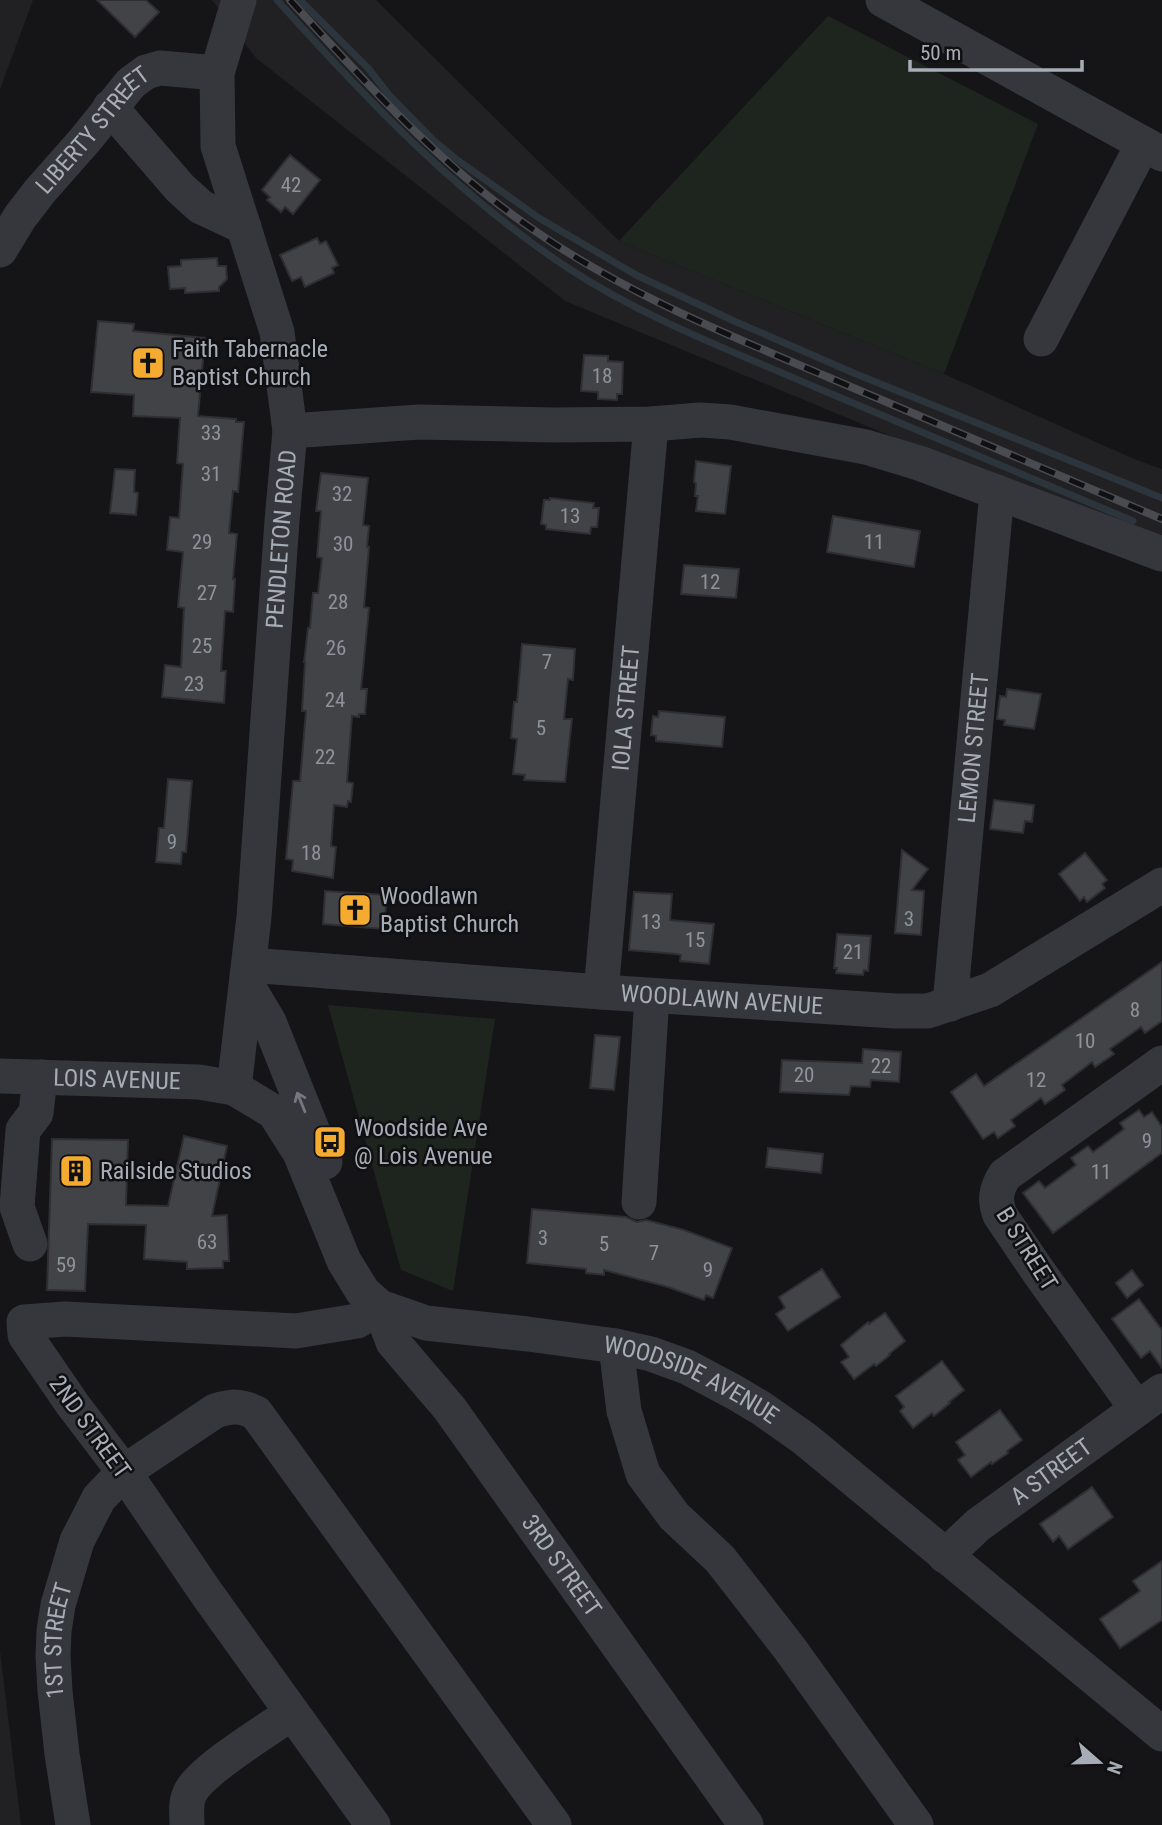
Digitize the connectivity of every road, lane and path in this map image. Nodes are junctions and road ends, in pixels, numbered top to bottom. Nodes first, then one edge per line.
1 (883, 0) edge
2 (237, 6) edge
3 (218, 73) junction
4 (110, 107) junction
5 (1153, 149) edge
6 (244, 227) junction
7 (0, 250) edge
8 (1041, 339) dead end
9 (651, 425) junction
10 (290, 431) junction
11 (997, 492) junction
12 (1162, 554) edge
13 (1162, 885) edge
14 (248, 975) junction
15 (601, 992) junction
16 (652, 996) junction
17 (950, 1004) junction
18 (1162, 1063) edge
19 (0, 1076) edge
20 (40, 1077) junction
21 (234, 1088) junction
22 (639, 1202) dead end
23 (30, 1244) dead end
24 (344, 1261) junction
25 (380, 1307) junction
26 (615, 1346) junction
27 (1149, 1400) edge
28 (124, 1472) junction
29 (945, 1556) junction
30 (292, 1713) junction
31 (1162, 1734) edge
32 (73, 1825) edge
33 (187, 1825) edge
34 (373, 1825) edge
35 (554, 1825) edge
36 (746, 1825) edge
37 (916, 1825) edge

1 - 5 street
2 - 3 street, PENDLETON ROAD
3 - 4 street, LIBERTY STREET
3 - 6 street, PENDLETON ROAD
4 - 6 street
4 - 7 street, LIBERTY STREET
5 - 8 street
6 - 10 street, PENDLETON ROAD
9 - 10 street
9 - 11 street
9 - 15 street, IOLA STREET
10 - 14 street, PENDLETON ROAD
11 - 12 street
11 - 17 street, LEMON STREET
13 - 17 street, WOODLAWN AVENUE
14 - 15 street, WOODLAWN AVENUE
14 - 21 street, PENDLETON ROAD
24 -> 14 street
15 - 16 street, WOODLAWN AVENUE
16 - 17 street, WOODLAWN AVENUE
16 - 22 street
18 - 27 street, B STREET
19 - 20 street, LOIS AVENUE
20 - 21 street, LOIS AVENUE
20 - 23 street
21 - 24 street, WOODSIDE AVENUE
24 - 25 street, WOODSIDE AVENUE
25 - 26 street, WOODSIDE AVENUE
25 - 28 street, 2ND STREET
25 - 36 street, 3RD STREET
26 - 29 street, WOODSIDE AVENUE
26 - 37 street
27 - 29 street, A STREET
28 - 30 street, 2ND STREET
28 - 32 street, 1ST STREET
28 - 35 street, 1ST STREET
29 - 31 street, WOODSIDE AVENUE
30 - 33 street
30 - 34 street, 2ND STREET

